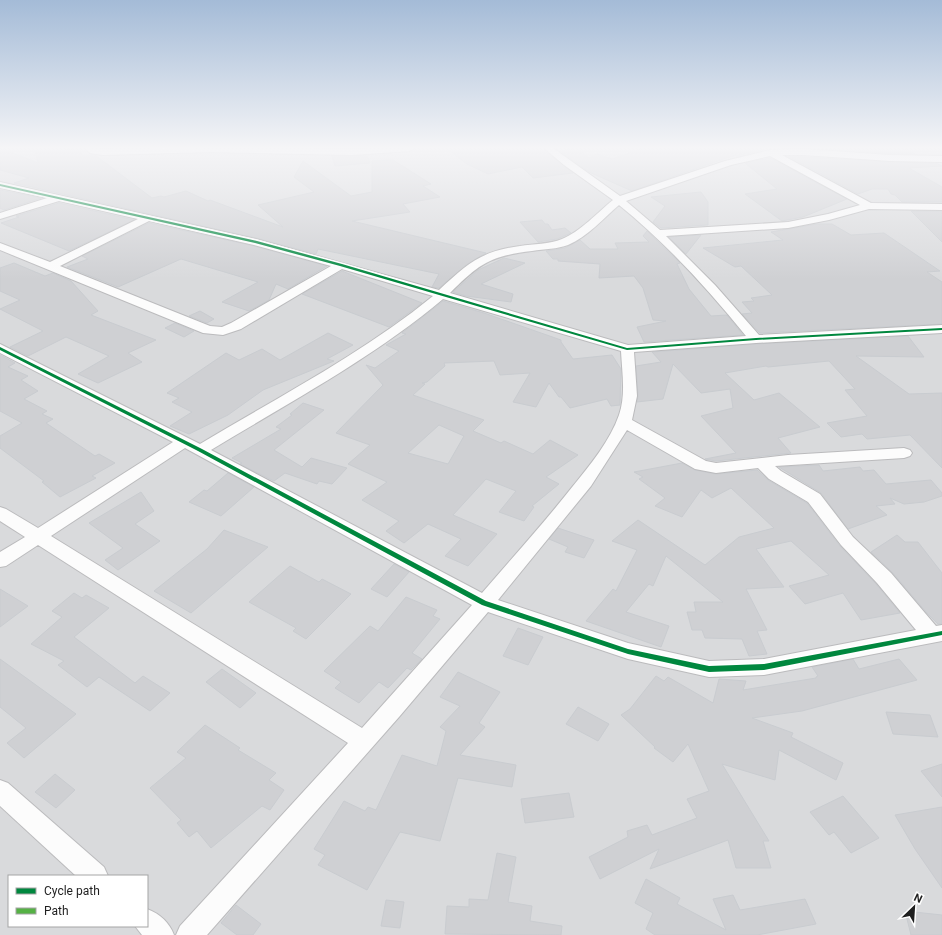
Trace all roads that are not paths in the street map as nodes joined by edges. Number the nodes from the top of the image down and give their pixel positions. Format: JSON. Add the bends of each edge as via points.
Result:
{"nodes":[{"id":1,"x":30,"y":192,"type":"edge"},
{"id":2,"x":608,"y":192,"type":"edge"},
{"id":3,"x":644,"y":192,"type":"edge"},
{"id":4,"x":842,"y":192,"type":"edge"},
{"id":5,"x":58,"y":198,"type":"junction"},
{"id":6,"x":619,"y":200,"type":"junction"},
{"id":7,"x":869,"y":206,"type":"junction"},
{"id":8,"x":942,"y":207,"type":"edge"},
{"id":9,"x":0,"y":216,"type":"edge"},
{"id":10,"x":147,"y":218,"type":"junction"},
{"id":11,"x":658,"y":233,"type":"junction"},
{"id":12,"x":0,"y":246,"type":"edge"},
{"id":13,"x":341,"y":265,"type":"junction"},
{"id":14,"x":51,"y":266,"type":"junction"},
{"id":15,"x":442,"y":294,"type":"junction"},
{"id":16,"x":942,"y":329,"type":"edge"},
{"id":17,"x":925,"y":331,"type":"junction"},
{"id":18,"x":942,"y":336,"type":"edge"},
{"id":19,"x":756,"y":339,"type":"junction"},
{"id":20,"x":0,"y":348,"type":"edge"},
{"id":21,"x":627,"y":350,"type":"junction"},
{"id":22,"x":624,"y":422,"type":"junction"},
{"id":23,"x":184,"y":442,"type":"junction"},
{"id":24,"x":200,"y":450,"type":"junction"},
{"id":25,"x":904,"y":453,"type":"dead end"},
{"id":26,"x":762,"y":463,"type":"junction"},
{"id":27,"x":0,"y":513,"type":"edge"},
{"id":28,"x":37,"y":537,"type":"junction"},
{"id":29,"x":0,"y":561,"type":"edge"},
{"id":30,"x":484,"y":603,"type":"junction"},
{"id":31,"x":937,"y":634,"type":"edge"},
{"id":32,"x":364,"y":741,"type":"junction"},
{"id":33,"x":0,"y":791,"type":"edge"},
{"id":34,"x":94,"y":875,"type":"edge"},
{"id":35,"x":148,"y":923,"type":"edge"},
{"id":36,"x":161,"y":935,"type":"edge"},
{"id":37,"x":189,"y":935,"type":"edge"}],
"edges":[{"from":1,"to":5,"type":"street"},
{"from":2,"to":6,"type":"street"},
{"from":3,"to":6,"type":"street"},
{"from":4,"to":7,"type":"street"},
{"from":5,"to":9,"type":"street"},
{"from":5,"to":10,"type":"street"},
{"from":6,"to":11,"type":"street"},
{"from":6,"to":15,"type":"street","via":[[574,238],[563,243],[512,250],[490,256],[470,268]]},
{"from":7,"to":8,"type":"street"},
{"from":7,"to":11,"type":"street","via":[[802,223]]},
{"from":10,"to":13,"type":"street","via":[[256,242]]},
{"from":10,"to":14,"type":"street"},
{"from":11,"to":19,"type":"street","via":[[718,294]]},
{"from":12,"to":14,"type":"street"},
{"from":13,"to":14,"type":"street","via":[[223,331],[208,330]]},
{"from":13,"to":15,"type":"street"},
{"from":15,"to":21,"type":"street"},
{"from":15,"to":24,"type":"street","via":[[377,343]]},
{"from":16,"to":17,"type":"street"},
{"from":17,"to":18,"type":"street"},
{"from":17,"to":19,"type":"street"},
{"from":19,"to":21,"type":"street"},
{"from":20,"to":23,"type":"street"},
{"from":21,"to":22,"type":"street","via":[[631,390]]},
{"from":22,"to":26,"type":"street","via":[[701,465],[716,468]]},
{"from":22,"to":30,"type":"street","via":[[600,464]]},
{"from":23,"to":24,"type":"street"},
{"from":23,"to":28,"type":"street"},
{"from":24,"to":30,"type":"street"},
{"from":25,"to":26,"type":"street"},
{"from":26,"to":31,"type":"street","via":[[775,475],[814,498],[847,541]]},
{"from":27,"to":28,"type":"street"},
{"from":28,"to":29,"type":"street"},
{"from":28,"to":32,"type":"street"},
{"from":30,"to":31,"type":"street","via":[[628,651],[709,668],[764,667]]},
{"from":30,"to":32,"type":"street"},
{"from":32,"to":37,"type":"street"},
{"from":33,"to":34,"type":"street"},
{"from":35,"to":36,"type":"street"}]}
